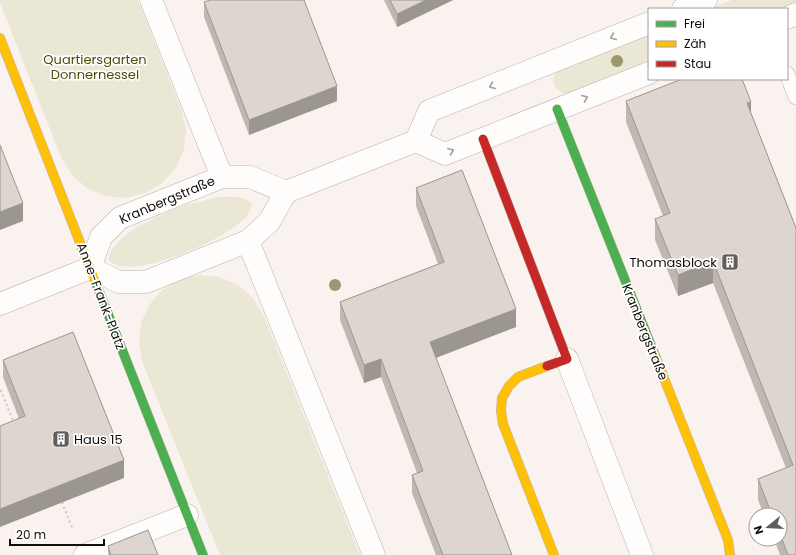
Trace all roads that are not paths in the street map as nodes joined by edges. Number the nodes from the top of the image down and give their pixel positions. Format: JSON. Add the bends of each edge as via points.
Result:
{"nodes":[{"id":1,"x":151,"y":0,"type":"edge"},
{"id":2,"x":706,"y":0,"type":"edge"},
{"id":3,"x":686,"y":8,"type":"edge"},
{"id":4,"x":648,"y":23,"type":"edge"},
{"id":5,"x":0,"y":38,"type":"edge"},
{"id":6,"x":648,"y":73,"type":"edge"},
{"id":7,"x":788,"y":77,"type":"edge"},
{"id":8,"x":796,"y":97,"type":"edge"},
{"id":9,"x":557,"y":109,"type":"junction"},
{"id":10,"x":483,"y":139,"type":"junction"},
{"id":11,"x":416,"y":141,"type":"junction"},
{"id":12,"x":222,"y":177,"type":"junction"},
{"id":13,"x":286,"y":192,"type":"junction"},
{"id":14,"x":248,"y":241,"type":"junction"},
{"id":15,"x":90,"y":268,"type":"junction"},
{"id":16,"x":0,"y":304,"type":"edge"},
{"id":17,"x":567,"y":359,"type":"junction"},
{"id":18,"x":187,"y":515,"type":"junction"},
{"id":19,"x":85,"y":555,"type":"edge"},
{"id":20,"x":203,"y":555,"type":"edge"},
{"id":21,"x":374,"y":555,"type":"edge"},
{"id":22,"x":554,"y":555,"type":"edge"},
{"id":23,"x":642,"y":555,"type":"edge"},
{"id":24,"x":730,"y":555,"type":"edge"}],
"edges":[{"from":1,"to":12,"type":"street"},
{"from":2,"to":3,"type":"street"},
{"from":4,"to":11,"type":"street","one_way":true,"via":[[429,111]]},
{"from":5,"to":15,"type":"street","name":"Anne-Frank-Platz"},
{"from":9,"to":6,"type":"street","one_way":true},
{"from":7,"to":8,"type":"lane"},
{"from":9,"to":10,"type":"street"},
{"from":9,"to":24,"type":"street","name":"Kranbergstraße","via":[[728,540]]},
{"from":11,"to":10,"type":"street","one_way":true,"via":[[445,154]]},
{"from":10,"to":17,"type":"street"},
{"from":11,"to":13,"type":"street"},
{"from":12,"to":13,"type":"street","name":"Kranbergstraße","via":[[250,177]]},
{"from":12,"to":15,"type":"street","name":"Kranbergstraße","via":[[120,218],[101,237]]},
{"from":13,"to":14,"type":"street","via":[[269,222]]},
{"from":14,"to":15,"type":"street","via":[[146,282],[119,282]]},
{"from":14,"to":21,"type":"street"},
{"from":15,"to":16,"type":"street"},
{"from":15,"to":18,"type":"street","name":"Anne-Frank-Platz"},
{"from":17,"to":22,"type":"street","via":[[518,378],[509,386],[502,398],[501,411],[503,424]]},
{"from":17,"to":23,"type":"street"},
{"from":18,"to":19,"type":"street"},
{"from":18,"to":20,"type":"street","name":"Anne-Frank-Platz"}]}
